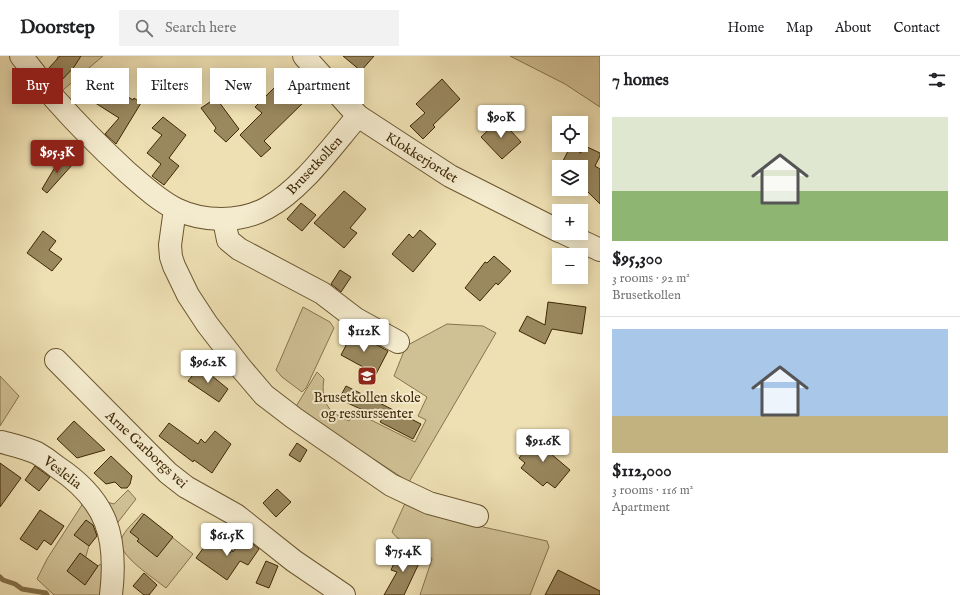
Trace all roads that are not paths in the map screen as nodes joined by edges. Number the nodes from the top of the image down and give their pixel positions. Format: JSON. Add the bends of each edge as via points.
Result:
{"nodes":[{"id":1,"x":21,"y":56,"type":"edge"},
{"id":2,"x":304,"y":56,"type":"edge"},
{"id":3,"x":358,"y":116,"type":"junction"},
{"id":4,"x":175,"y":209,"type":"junction"},
{"id":5,"x":224,"y":220,"type":"junction"},
{"id":6,"x":552,"y":227,"type":"edge"},
{"id":7,"x":579,"y":240,"type":"edge"},
{"id":8,"x":600,"y":250,"type":"edge"},
{"id":9,"x":398,"y":342,"type":"dead end"},
{"id":10,"x":56,"y":360,"type":"dead end"},
{"id":11,"x":2,"y":442,"type":"dead end"},
{"id":12,"x":477,"y":516,"type":"dead end"},
{"id":13,"x":111,"y":595,"type":"edge"},
{"id":14,"x":344,"y":595,"type":"edge"}],
"edges":[{"from":1,"to":4,"type":"street","name":"Brusetkollen","via":[[54,98],[107,154],[145,188]]},
{"from":2,"to":3,"type":"street","name":"Klokkerjordet"},
{"from":3,"to":5,"type":"street","name":"Brusetkollen","via":[[301,182],[284,197],[266,209],[248,216]]},
{"from":3,"to":6,"type":"street","name":"Klokkerjordet","via":[[450,176]]},
{"from":4,"to":5,"type":"street","name":"Brusetkollen"},
{"from":4,"to":12,"type":"street","via":[[170,245],[170,257],[174,266],[188,295],[207,324],[264,395],[391,485],[429,503]]},
{"from":5,"to":9,"type":"street","via":[[228,240],[239,249],[322,293],[356,319]]},
{"from":7,"to":8,"type":"street"},
{"from":10,"to":14,"type":"street","name":"Arne Garborgs vei","via":[[168,473],[186,487],[236,515],[294,561]]},
{"from":11,"to":13,"type":"street","name":"Veslelia","via":[[37,453],[76,480],[95,501],[111,538],[114,573]]}]}
